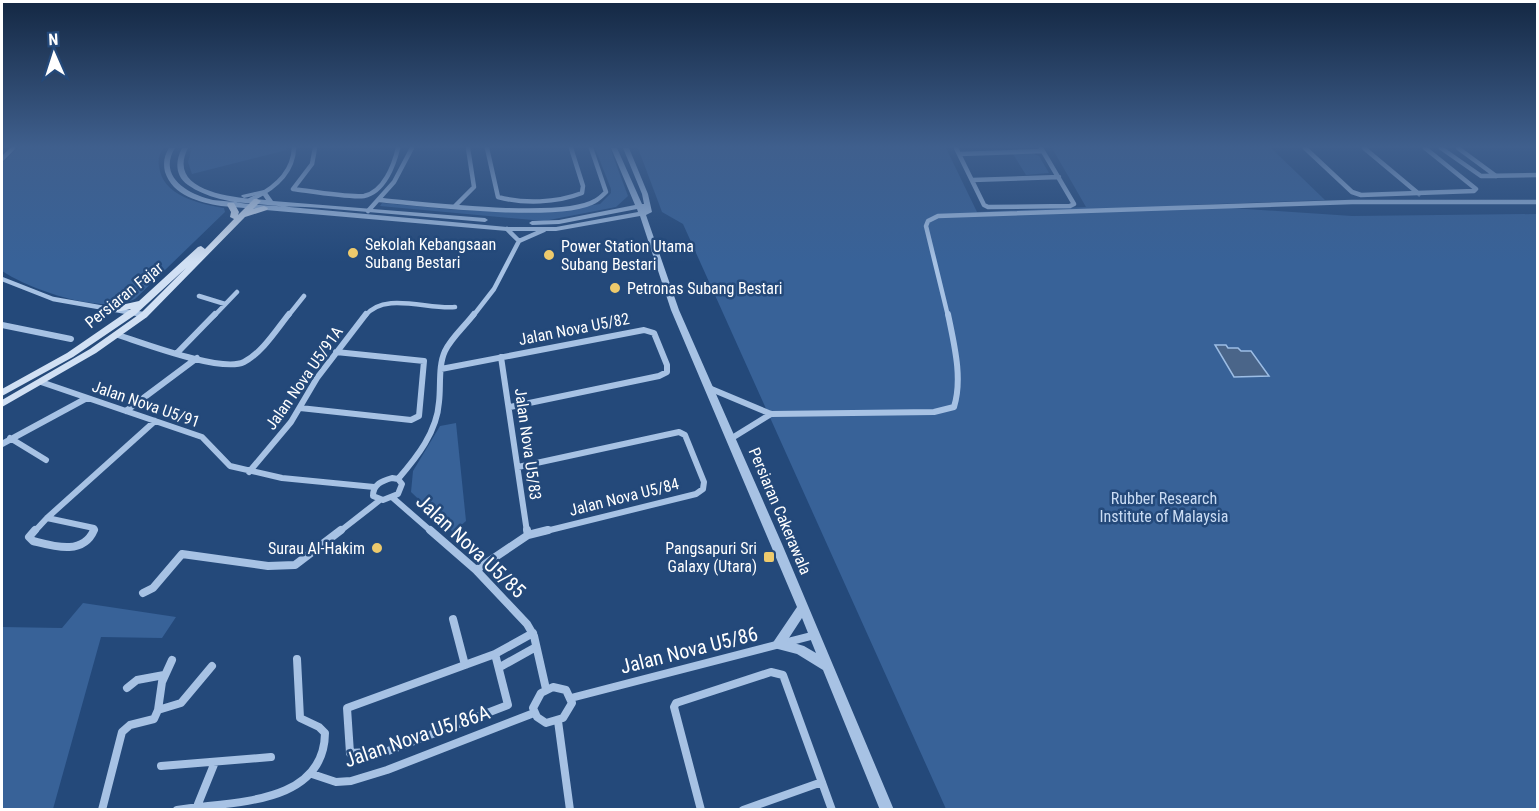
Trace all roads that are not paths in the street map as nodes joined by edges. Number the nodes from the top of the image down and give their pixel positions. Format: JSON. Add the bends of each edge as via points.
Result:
{"nodes":[{"id":1,"x":177,"y":186,"type":"edge"},
{"id":2,"x":195,"y":186,"type":"edge"},
{"id":3,"x":271,"y":186,"type":"edge"},
{"id":4,"x":295,"y":186,"type":"edge"},
{"id":5,"x":379,"y":186,"type":"edge"},
{"id":6,"x":390,"y":186,"type":"edge"},
{"id":7,"x":474,"y":186,"type":"edge"},
{"id":8,"x":495,"y":186,"type":"edge"},
{"id":9,"x":583,"y":186,"type":"edge"},
{"id":10,"x":604,"y":186,"type":"edge"},
{"id":11,"x":630,"y":186,"type":"edge"},
{"id":12,"x":642,"y":186,"type":"edge"},
{"id":13,"x":975,"y":186,"type":"edge"},
{"id":14,"x":1065,"y":186,"type":"edge"},
{"id":15,"x":1345,"y":186,"type":"edge"},
{"id":16,"x":1409,"y":186,"type":"edge"},
{"id":17,"x":1472,"y":186,"type":"edge"},
{"id":18,"x":1419,"y":194,"type":"junction"},
{"id":19,"x":634,"y":195,"type":"junction"},
{"id":20,"x":254,"y":200,"type":"junction"},
{"id":21,"x":380,"y":200,"type":"junction"},
{"id":22,"x":232,"y":201,"type":"junction"},
{"id":23,"x":1538,"y":202,"type":"edge"},
{"id":24,"x":267,"y":205,"type":"junction"},
{"id":25,"x":456,"y":206,"type":"junction"},
{"id":26,"x":644,"y":209,"type":"junction"},
{"id":27,"x":620,"y":210,"type":"junction"},
{"id":28,"x":368,"y":211,"type":"junction"},
{"id":29,"x":238,"y":217,"type":"junction"},
{"id":30,"x":615,"y":218,"type":"junction"},
{"id":31,"x":647,"y":226,"type":"junction"},
{"id":32,"x":507,"y":228,"type":"junction"},
{"id":33,"x":544,"y":230,"type":"junction"},
{"id":34,"x":519,"y":241,"type":"junction"},
{"id":35,"x":2,"y":279,"type":"edge"},
{"id":36,"x":237,"y":292,"type":"dead end"},
{"id":37,"x":200,"y":296,"type":"dead end"},
{"id":38,"x":304,"y":296,"type":"dead end"},
{"id":39,"x":148,"y":300,"type":"junction"},
{"id":40,"x":225,"y":304,"type":"junction"},
{"id":41,"x":455,"y":307,"type":"dead end"},
{"id":42,"x":111,"y":310,"type":"junction"},
{"id":43,"x":132,"y":313,"type":"junction"},
{"id":44,"x":144,"y":315,"type":"junction"},
{"id":45,"x":2,"y":325,"type":"edge"},
{"id":46,"x":108,"y":330,"type":"junction"},
{"id":47,"x":118,"y":334,"type":"junction"},
{"id":48,"x":71,"y":339,"type":"dead end"},
{"id":49,"x":177,"y":352,"type":"junction"},
{"id":50,"x":336,"y":352,"type":"junction"},
{"id":51,"x":501,"y":357,"type":"junction"},
{"id":52,"x":197,"y":358,"type":"junction"},
{"id":53,"x":441,"y":369,"type":"junction"},
{"id":54,"x":41,"y":382,"type":"junction"},
{"id":55,"x":709,"y":388,"type":"junction"},
{"id":56,"x":2,"y":393,"type":"edge"},
{"id":57,"x":87,"y":398,"type":"junction"},
{"id":58,"x":2,"y":404,"type":"edge"},
{"id":59,"x":510,"y":407,"type":"junction"},
{"id":60,"x":300,"y":408,"type":"junction"},
{"id":61,"x":126,"y":411,"type":"junction"},
{"id":62,"x":771,"y":414,"type":"junction"},
{"id":63,"x":155,"y":421,"type":"junction"},
{"id":64,"x":10,"y":438,"type":"junction"},
{"id":65,"x":732,"y":438,"type":"junction"},
{"id":66,"x":2,"y":444,"type":"edge"},
{"id":67,"x":46,"y":460,"type":"dead end"},
{"id":68,"x":518,"y":467,"type":"junction"},
{"id":69,"x":249,"y":472,"type":"junction"},
{"id":70,"x":398,"y":479,"type":"junction"},
{"id":71,"x":374,"y":487,"type":"junction"},
{"id":72,"x":393,"y":498,"type":"junction"},
{"id":73,"x":380,"y":500,"type":"junction"},
{"id":74,"x":47,"y":518,"type":"junction"},
{"id":75,"x":528,"y":535,"type":"junction"},
{"id":76,"x":476,"y":570,"type":"junction"},
{"id":77,"x":143,"y":593,"type":"dead end"},
{"id":78,"x":803,"y":608,"type":"junction"},
{"id":79,"x":453,"y":619,"type":"dead end"},
{"id":80,"x":533,"y":633,"type":"junction"},
{"id":81,"x":815,"y":635,"type":"junction"},
{"id":82,"x":778,"y":644,"type":"junction"},
{"id":83,"x":536,"y":647,"type":"junction"},
{"id":84,"x":495,"y":654,"type":"junction"},
{"id":85,"x":297,"y":659,"type":"dead end"},
{"id":86,"x":172,"y":660,"type":"dead end"},
{"id":87,"x":465,"y":665,"type":"junction"},
{"id":88,"x":212,"y":666,"type":"dead end"},
{"id":89,"x":827,"y":666,"type":"junction"},
{"id":90,"x":500,"y":667,"type":"junction"},
{"id":91,"x":164,"y":675,"type":"junction"},
{"id":92,"x":128,"y":688,"type":"dead end"},
{"id":93,"x":546,"y":689,"type":"junction"},
{"id":94,"x":571,"y":698,"type":"junction"},
{"id":95,"x":158,"y":710,"type":"junction"},
{"id":96,"x":534,"y":713,"type":"junction"},
{"id":97,"x":558,"y":721,"type":"junction"},
{"id":98,"x":271,"y":757,"type":"dead end"},
{"id":99,"x":215,"y":762,"type":"junction"},
{"id":100,"x":161,"y":766,"type":"dead end"},
{"id":101,"x":312,"y":774,"type":"junction"},
{"id":102,"x":822,"y":782,"type":"junction"},
{"id":103,"x":198,"y":804,"type":"junction"},
{"id":104,"x":102,"y":810,"type":"edge"},
{"id":105,"x":177,"y":810,"type":"edge"},
{"id":106,"x":570,"y":810,"type":"edge"},
{"id":107,"x":701,"y":810,"type":"edge"},
{"id":108,"x":743,"y":810,"type":"edge"},
{"id":109,"x":832,"y":810,"type":"edge"},
{"id":110,"x":887,"y":810,"type":"edge"}],
"edges":[{"from":1,"to":22,"type":"street","via":[[196,198]]},
{"from":2,"to":22,"type":"street"},
{"from":3,"to":20,"type":"street"},
{"from":4,"to":5,"type":"street","via":[[293,189],[363,196]]},
{"from":6,"to":21,"type":"street"},
{"from":7,"to":25,"type":"street"},
{"from":8,"to":9,"type":"street","via":[[500,198],[545,199],[568,198],[582,193]]},
{"from":10,"to":25,"type":"street","via":[[605,197],[585,206],[507,210]]},
{"from":11,"to":19,"type":"street","name":"Persiaran Cakerawala"},
{"from":12,"to":26,"type":"street","name":"Persiaran Cakerawala"},
{"from":13,"to":14,"type":"street","via":[[988,207],[1070,206],[1074,201]]},
{"from":15,"to":18,"type":"street","via":[[1352,192],[1371,196]]},
{"from":16,"to":18,"type":"street"},
{"from":17,"to":18,"type":"street","via":[[1474,191]]},
{"from":19,"to":26,"type":"street","name":"Persiaran Cakerawala"},
{"from":19,"to":27,"type":"street"},
{"from":20,"to":22,"type":"street"},
{"from":20,"to":22,"type":"street"},
{"from":20,"to":24,"type":"street"},
{"from":20,"to":24,"type":"street"},
{"from":20,"to":29,"type":"main road"},
{"from":21,"to":25,"type":"street"},
{"from":21,"to":28,"type":"street"},
{"from":22,"to":29,"type":"main road"},
{"from":23,"to":62,"type":"street","via":[[1352,202],[938,216],[928,221],[927,226],[957,361],[960,396],[954,407],[934,412]]},
{"from":24,"to":28,"type":"street"},
{"from":24,"to":29,"type":"main road"},
{"from":24,"to":32,"type":"street"},
{"from":26,"to":27,"type":"street"},
{"from":26,"to":30,"type":"street"},
{"from":26,"to":31,"type":"street","name":"Persiaran Cakerawala"},
{"from":27,"to":28,"type":"street","via":[[538,224]]},
{"from":29,"to":39,"type":"main road","name":"Persiaran Fajar"},
{"from":29,"to":44,"type":"main road"},
{"from":30,"to":31,"type":"street"},
{"from":30,"to":33,"type":"street"},
{"from":31,"to":55,"type":"street","name":"Persiaran Cakerawala","via":[[675,310]]},
{"from":32,"to":33,"type":"street"},
{"from":32,"to":34,"type":"street"},
{"from":33,"to":34,"type":"street"},
{"from":34,"to":53,"type":"street","via":[[494,289],[446,349]]},
{"from":35,"to":42,"type":"street","via":[[60,301]]},
{"from":36,"to":40,"type":"street"},
{"from":37,"to":40,"type":"street"},
{"from":38,"to":52,"type":"street","via":[[246,362],[224,365]]},
{"from":39,"to":42,"type":"main road"},
{"from":39,"to":43,"type":"main road","name":"Persiaran Fajar"},
{"from":40,"to":49,"type":"street"},
{"from":41,"to":50,"type":"street","name":"Jalan Nova U5/91A","via":[[377,305]]},
{"from":42,"to":43,"type":"street"},
{"from":42,"to":46,"type":"main road","via":[[116,318]]},
{"from":43,"to":44,"type":"street"},
{"from":43,"to":46,"type":"main road","name":"Persiaran Fajar"},
{"from":44,"to":47,"type":"main road"},
{"from":45,"to":48,"type":"street"},
{"from":46,"to":56,"type":"main road","name":"Persiaran Fajar"},
{"from":47,"to":49,"type":"street"},
{"from":47,"to":54,"type":"main road"},
{"from":49,"to":52,"type":"street"},
{"from":50,"to":60,"type":"street","name":"Jalan Nova U5/91A"},
{"from":50,"to":60,"type":"street","via":[[424,361],[417,418]]},
{"from":51,"to":53,"type":"street","name":"Jalan Nova U5/82"},
{"from":51,"to":59,"type":"street","name":"Jalan Nova U5/83"},
{"from":51,"to":59,"type":"street","name":"Jalan Nova U5/82","via":[[644,330],[654,333],[667,365],[667,372],[659,376]]},
{"from":52,"to":61,"type":"street"},
{"from":53,"to":70,"type":"street","via":[[435,424]]},
{"from":54,"to":57,"type":"street","name":"Jalan Nova U5/91"},
{"from":54,"to":58,"type":"main road"},
{"from":55,"to":62,"type":"street"},
{"from":55,"to":65,"type":"street","name":"Persiaran Cakerawala"},
{"from":57,"to":61,"type":"street","name":"Jalan Nova U5/91"},
{"from":57,"to":64,"type":"street"},
{"from":59,"to":68,"type":"street","name":"Jalan Nova U5/83"},
{"from":60,"to":69,"type":"street","name":"Jalan Nova U5/91A"},
{"from":61,"to":63,"type":"street","name":"Jalan Nova U5/91"},
{"from":62,"to":65,"type":"street"},
{"from":63,"to":69,"type":"street","name":"Jalan Nova U5/91","via":[[202,438],[230,466]]},
{"from":63,"to":74,"type":"street"},
{"from":64,"to":66,"type":"street"},
{"from":64,"to":67,"type":"street"},
{"from":65,"to":78,"type":"street","name":"Persiaran Cakerawala"},
{"from":68,"to":75,"type":"street","name":"Jalan Nova U5/83"},
{"from":68,"to":75,"type":"street","name":"Jalan Nova U5/84","via":[[679,432],[685,435],[704,482],[703,489],[696,494]]},
{"from":69,"to":71,"type":"street","name":"Jalan Nova U5/91"},
{"from":70,"to":71,"type":"street","via":[[385,479]]},
{"from":70,"to":72,"type":"street","via":[[402,489]]},
{"from":71,"to":73,"type":"street","via":[[373,496]]},
{"from":72,"to":73,"type":"street"},
{"from":72,"to":76,"type":"street","name":"Jalan Nova U5/85"},
{"from":73,"to":77,"type":"street","via":[[295,565],[268,566],[182,554],[153,588]]},
{"from":74,"to":74,"type":"street","via":[[30,534],[30,540],[73,549],[95,530]]},
{"from":75,"to":76,"type":"street","name":"Jalan Nova U5/84"},
{"from":76,"to":80,"type":"street","name":"Jalan Nova U5/85"},
{"from":78,"to":81,"type":"street","name":"Persiaran Cakerawala"},
{"from":78,"to":82,"type":"street"},
{"from":79,"to":87,"type":"street"},
{"from":80,"to":83,"type":"street","name":"Jalan Nova U5/85"},
{"from":80,"to":84,"type":"street"},
{"from":81,"to":82,"type":"street","name":"Jalan Nova U5/86"},
{"from":81,"to":89,"type":"street","name":"Persiaran Cakerawala"},
{"from":82,"to":89,"type":"street","via":[[800,650]]},
{"from":82,"to":94,"type":"street","name":"Jalan Nova U5/86"},
{"from":83,"to":90,"type":"street"},
{"from":83,"to":93,"type":"street","name":"Jalan Nova U5/85"},
{"from":84,"to":87,"type":"street"},
{"from":84,"to":90,"type":"street"},
{"from":85,"to":101,"type":"street","via":[[300,718],[325,733],[321,757]]},
{"from":86,"to":91,"type":"street"},
{"from":87,"to":90,"type":"street","via":[[347,708],[350,753],[388,752],[508,705]]},
{"from":88,"to":95,"type":"street","via":[[181,703]]},
{"from":89,"to":110,"type":"street","name":"Persiaran Cakerawala"},
{"from":91,"to":92,"type":"street","via":[[137,680]]},
{"from":91,"to":95,"type":"street"},
{"from":93,"to":94,"type":"street","via":[[565,689]]},
{"from":93,"to":96,"type":"street","via":[[534,702]]},
{"from":94,"to":97,"type":"street","via":[[568,714]]},
{"from":95,"to":104,"type":"street","via":[[154,718],[122,732]]},
{"from":96,"to":97,"type":"street","via":[[546,723]]},
{"from":96,"to":101,"type":"street","name":"Jalan Nova U5/86A","via":[[351,781],[336,782]]},
{"from":97,"to":106,"type":"street"},
{"from":98,"to":99,"type":"street"},
{"from":99,"to":100,"type":"street"},
{"from":99,"to":103,"type":"street"},
{"from":101,"to":103,"type":"street","via":[[274,796]]},
{"from":102,"to":107,"type":"street","via":[[783,675],[771,672],[675,703]]},
{"from":102,"to":108,"type":"street"},
{"from":102,"to":109,"type":"street"},
{"from":103,"to":105,"type":"street"}]}
